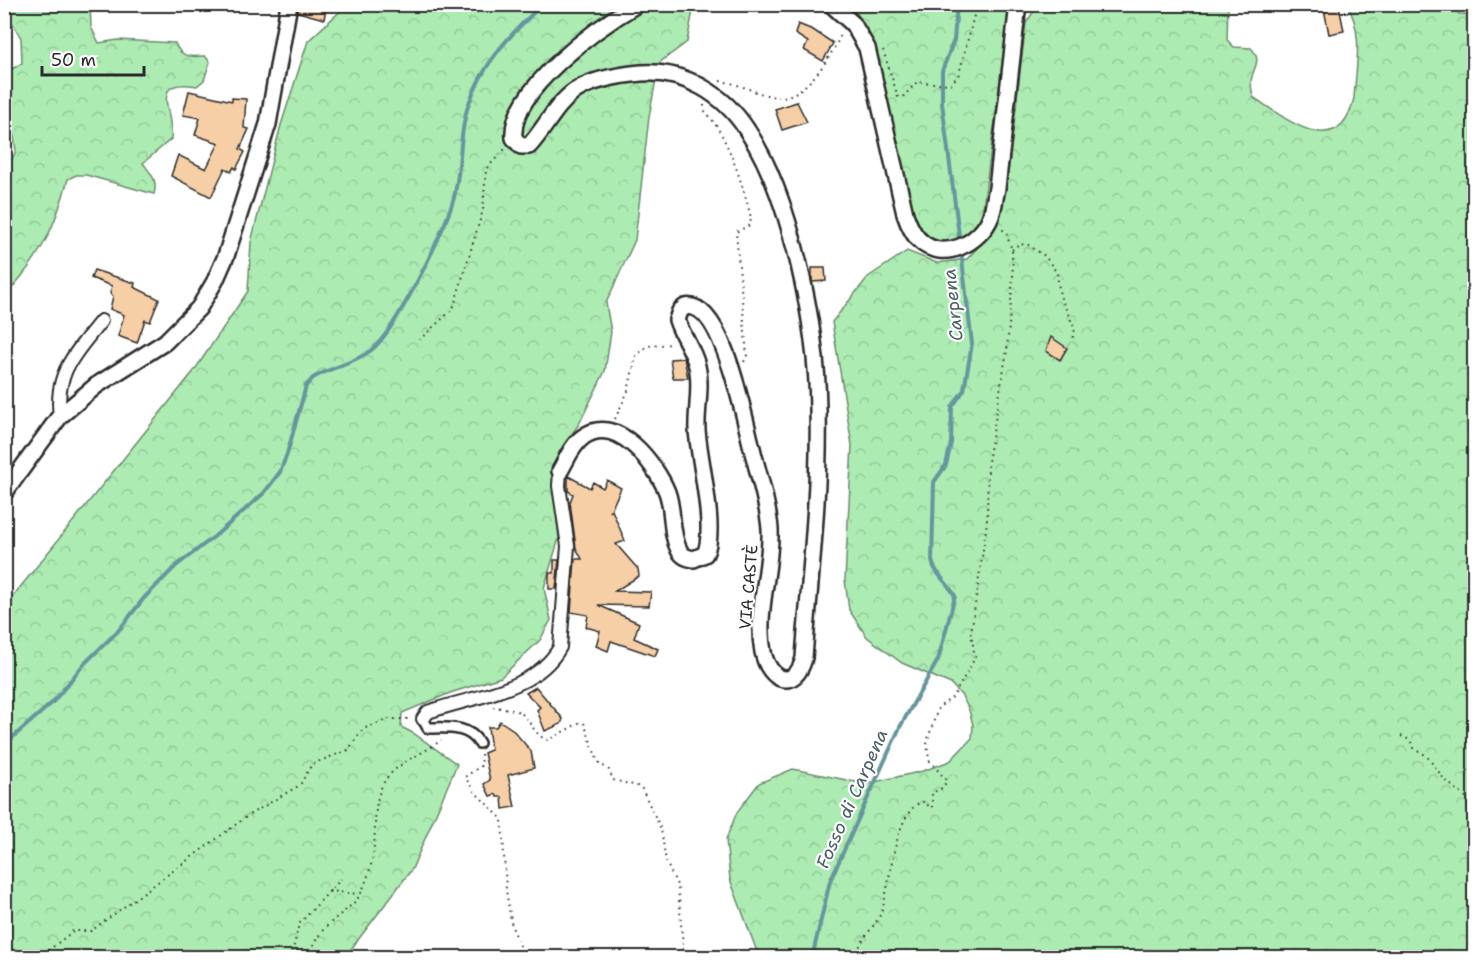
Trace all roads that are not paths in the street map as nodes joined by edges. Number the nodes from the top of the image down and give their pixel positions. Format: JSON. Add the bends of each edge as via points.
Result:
{"nodes":[{"id":1,"x":289,"y":4,"type":"edge"},
{"id":2,"x":636,"y":4,"type":"edge"},
{"id":3,"x":1018,"y":4,"type":"edge"},
{"id":4,"x":828,"y":10,"type":"edge"},
{"id":5,"x":100,"y":321,"type":"dead end"},
{"id":6,"x":60,"y":416,"type":"junction"},
{"id":7,"x":560,"y":471,"type":"joint"},
{"id":8,"x":4,"y":494,"type":"edge"},
{"id":9,"x":423,"y":719,"type":"joint"},
{"id":10,"x":479,"y":743,"type":"road end"}],
"edges":[{"from":1,"to":6,"type":"street","via":[[268,124],[215,281],[199,308],[165,342],[97,385]]},
{"from":2,"to":7,"type":"street","name":"VIA CASTÈ","via":[[558,62],[522,108],[514,128],[517,144],[529,146],[576,90],[592,83],[652,72],[699,85],[721,101],[747,130],[772,182],[799,267],[813,341],[818,409],[805,647],[796,674],[786,679],[773,674],[763,650],[769,515],[735,377],[712,326],[698,311],[688,306],[680,311],[677,320],[699,375],[697,432],[709,526],[709,544],[702,557],[694,560],[680,551],[672,508],[652,464],[609,430],[585,435]]},
{"from":3,"to":4,"type":"street","via":[[991,217],[965,246],[950,250],[927,245],[912,230],[867,48],[853,24]]},
{"from":5,"to":6,"type":"street","via":[[70,358],[59,388]]},
{"from":6,"to":8,"type":"street"},
{"from":7,"to":9,"type":"street","via":[[568,546],[563,628],[556,653],[531,677],[428,712]]},
{"from":9,"to":10,"type":"street","via":[[428,728],[474,734]]}]}
